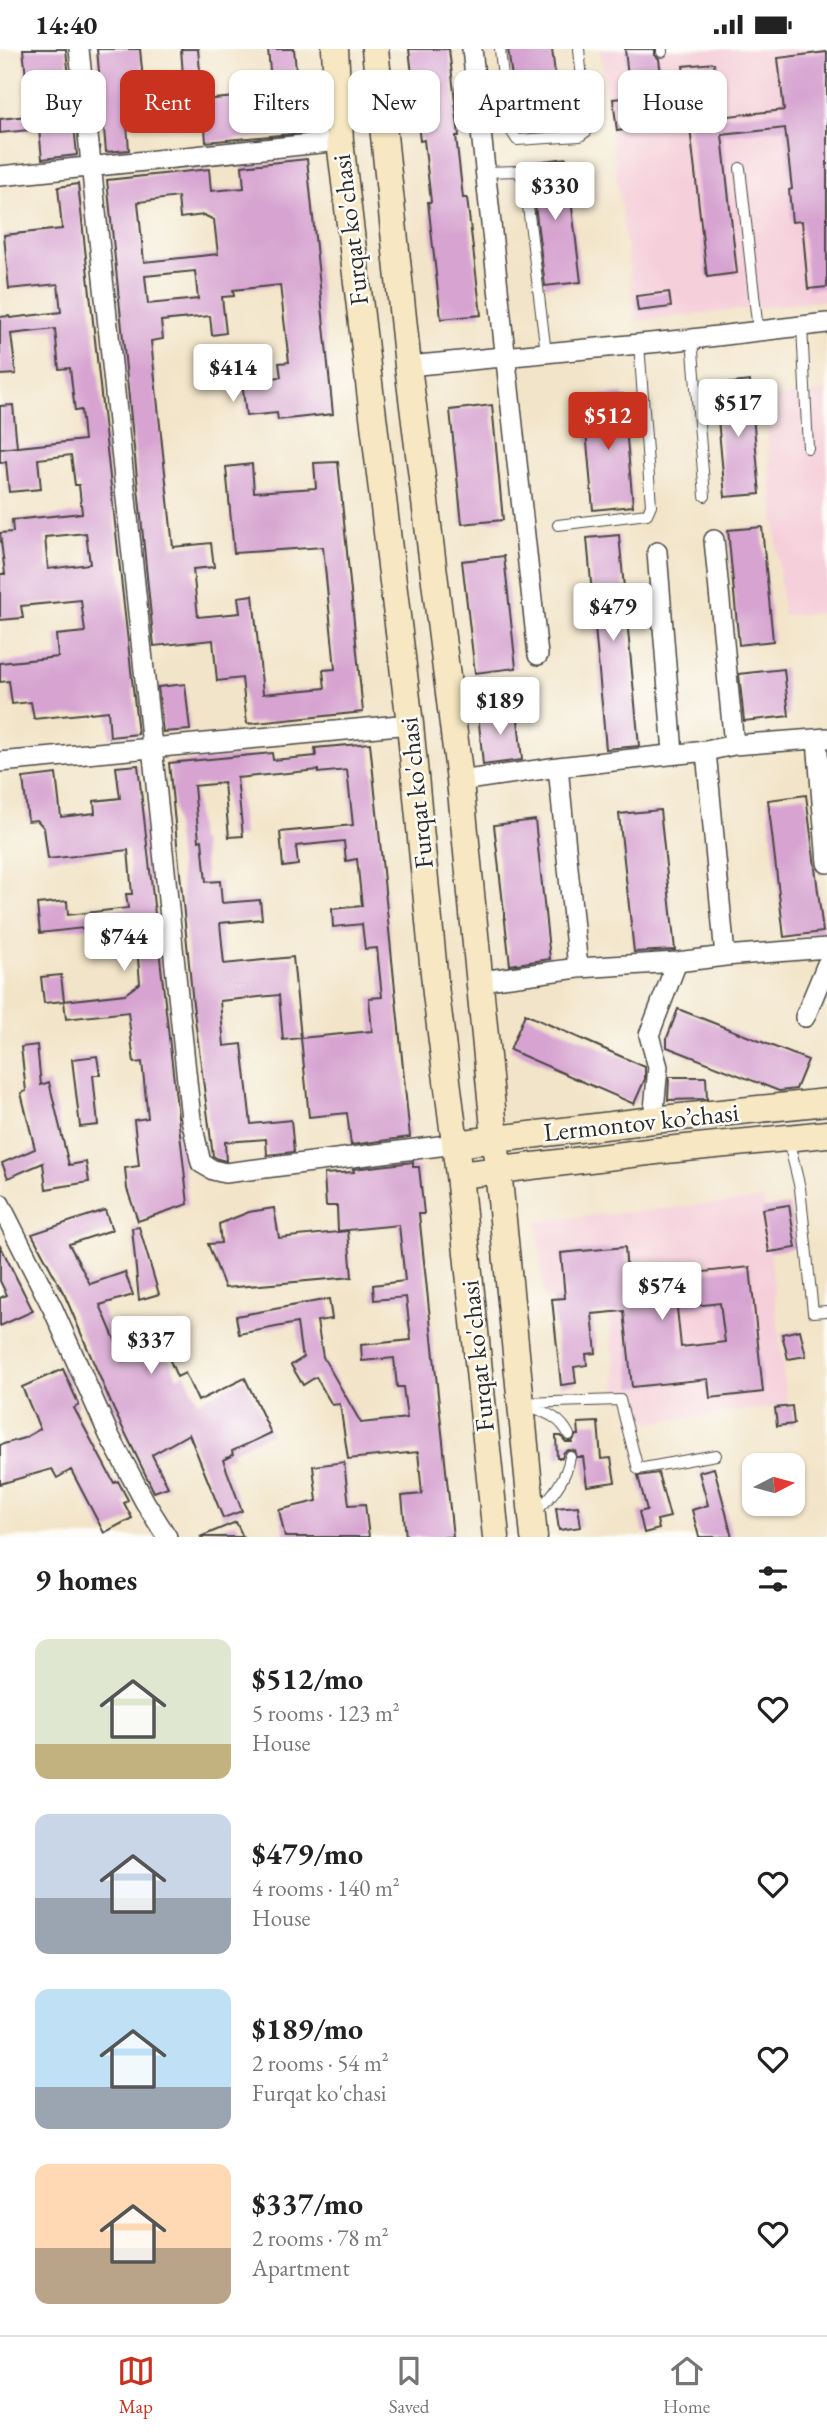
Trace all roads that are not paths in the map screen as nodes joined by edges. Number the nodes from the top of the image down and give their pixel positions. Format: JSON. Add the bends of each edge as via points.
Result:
{"nodes":[{"id":1,"x":79,"y":49,"type":"edge"},
{"id":2,"x":335,"y":49,"type":"edge"},
{"id":3,"x":375,"y":49,"type":"edge"},
{"id":4,"x":472,"y":49,"type":"edge"},
{"id":5,"x":500,"y":49,"type":"edge"},
{"id":6,"x":579,"y":49,"type":"edge"},
{"id":7,"x":340,"y":141,"type":"junction"},
{"id":8,"x":92,"y":168,"type":"junction"},
{"id":9,"x":740,"y":168,"type":"dead end"},
{"id":10,"x":485,"y":172,"type":"junction"},
{"id":11,"x":0,"y":176,"type":"edge"},
{"id":12,"x":827,"y":323,"type":"edge"},
{"id":13,"x":802,"y":326,"type":"junction"},
{"id":14,"x":758,"y":331,"type":"junction"},
{"id":15,"x":692,"y":339,"type":"junction"},
{"id":16,"x":639,"y":344,"type":"junction"},
{"id":17,"x":546,"y":353,"type":"junction"},
{"id":18,"x":505,"y":357,"type":"junction"},
{"id":19,"x":408,"y":366,"type":"junction"},
{"id":20,"x":808,"y":448,"type":"dead end"},
{"id":21,"x":705,"y":495,"type":"dead end"},
{"id":22,"x":558,"y":525,"type":"dead end"},
{"id":23,"x":715,"y":540,"type":"dead end"},
{"id":24,"x":657,"y":552,"type":"dead end"},
{"id":25,"x":538,"y":655,"type":"dead end"},
{"id":26,"x":410,"y":723,"type":"junction"},
{"id":27,"x":822,"y":739,"type":"edge"},
{"id":28,"x":734,"y":745,"type":"junction"},
{"id":29,"x":151,"y":749,"type":"junction"},
{"id":30,"x":706,"y":751,"type":"junction"},
{"id":31,"x":673,"y":753,"type":"junction"},
{"id":32,"x":0,"y":762,"type":"edge"},
{"id":33,"x":558,"y":767,"type":"junction"},
{"id":34,"x":460,"y":781,"type":"junction"},
{"id":35,"x":827,"y":863,"type":"edge"},
{"id":36,"x":827,"y":948,"type":"edge"},
{"id":37,"x":725,"y":956,"type":"junction"},
{"id":38,"x":677,"y":962,"type":"junction"},
{"id":39,"x":827,"y":964,"type":"edge"},
{"id":40,"x":578,"y":968,"type":"junction"},
{"id":41,"x":480,"y":981,"type":"junction"},
{"id":42,"x":805,"y":1017,"type":"dead end"},
{"id":43,"x":827,"y":1102,"type":"edge"},
{"id":44,"x":653,"y":1120,"type":"junction"},
{"id":45,"x":827,"y":1134,"type":"edge"},
{"id":46,"x":788,"y":1137,"type":"junction"},
{"id":47,"x":496,"y":1139,"type":"junction"},
{"id":48,"x":454,"y":1144,"type":"junction"},
{"id":49,"x":499,"y":1170,"type":"junction"},
{"id":50,"x":459,"y":1175,"type":"junction"},
{"id":51,"x":0,"y":1204,"type":"edge"},
{"id":52,"x":827,"y":1311,"type":"edge"},
{"id":53,"x":522,"y":1403,"type":"junction"},
{"id":54,"x":569,"y":1435,"type":"dead end"},
{"id":55,"x":716,"y":1455,"type":"dead end"},
{"id":56,"x":570,"y":1457,"type":"dead end"},
{"id":57,"x":533,"y":1526,"type":"edge"},
{"id":58,"x":167,"y":1537,"type":"edge"},
{"id":59,"x":496,"y":1537,"type":"edge"}],
"edges":[{"from":1,"to":8,"type":"street"},
{"from":2,"to":7,"type":"main road","name":"Furqat ko'chasi"},
{"from":3,"to":19,"type":"main road","name":"Furqat ko'chasi"},
{"from":4,"to":10,"type":"street"},
{"from":5,"to":6,"type":"lane","via":[[508,126],[517,140],[580,136],[587,131]]},
{"from":7,"to":8,"type":"street"},
{"from":7,"to":26,"type":"main road","name":"Furqat ko'chasi"},
{"from":8,"to":11,"type":"street"},
{"from":8,"to":29,"type":"street"},
{"from":9,"to":14,"type":"lane"},
{"from":10,"to":17,"type":"lane","via":[[518,171],[525,182]]},
{"from":10,"to":18,"type":"street"},
{"from":12,"to":13,"type":"street"},
{"from":13,"to":14,"type":"street"},
{"from":13,"to":20,"type":"lane"},
{"from":14,"to":15,"type":"street"},
{"from":15,"to":16,"type":"street"},
{"from":15,"to":21,"type":"lane"},
{"from":16,"to":17,"type":"street"},
{"from":16,"to":22,"type":"lane","via":[[651,505],[647,515]]},
{"from":17,"to":18,"type":"street"},
{"from":18,"to":19,"type":"street"},
{"from":18,"to":25,"type":"street"},
{"from":19,"to":34,"type":"main road","name":"Furqat ko'chasi"},
{"from":23,"to":28,"type":"street"},
{"from":24,"to":31,"type":"street"},
{"from":26,"to":29,"type":"street"},
{"from":26,"to":48,"type":"main road","name":"Furqat ko'chasi"},
{"from":27,"to":28,"type":"street"},
{"from":27,"to":35,"type":"street"},
{"from":28,"to":30,"type":"street"},
{"from":29,"to":32,"type":"street"},
{"from":29,"to":48,"type":"street","via":[[191,1119],[201,1163],[225,1173]]},
{"from":30,"to":31,"type":"street"},
{"from":30,"to":37,"type":"street"},
{"from":31,"to":33,"type":"street"},
{"from":33,"to":34,"type":"street"},
{"from":33,"to":40,"type":"street"},
{"from":34,"to":41,"type":"main road","name":"Furqat ko'chasi"},
{"from":36,"to":37,"type":"street"},
{"from":37,"to":38,"type":"street"},
{"from":38,"to":40,"type":"street"},
{"from":38,"to":44,"type":"street","via":[[649,1035],[658,1067]]},
{"from":39,"to":42,"type":"street"},
{"from":40,"to":41,"type":"street"},
{"from":41,"to":47,"type":"main road","name":"Furqat ko'chasi"},
{"from":43,"to":44,"type":"main road","name":"Lermontov ko’chasi"},
{"from":44,"to":47,"type":"main road","name":"Lermontov ko’chasi"},
{"from":45,"to":46,"type":"main road","name":"Lermontov ko’chasi"},
{"from":46,"to":49,"type":"main road","name":"Lermontov ko’chasi"},
{"from":46,"to":52,"type":"lane","via":[[800,1188],[813,1312]]},
{"from":47,"to":48,"type":"main road","name":"Lermontov ko’chasi"},
{"from":47,"to":49,"type":"main road","name":"Furqat ko'chasi"},
{"from":48,"to":50,"type":"main road","name":"Furqat ko'chasi"},
{"from":49,"to":50,"type":"main road","name":"Lermontov ko’chasi"},
{"from":49,"to":53,"type":"main road","name":"Furqat ko'chasi"},
{"from":50,"to":59,"type":"main road","name":"Furqat ko'chasi"},
{"from":51,"to":58,"type":"street","via":[[53,1309],[108,1435]]},
{"from":53,"to":54,"type":"lane","via":[[553,1415]]},
{"from":53,"to":55,"type":"lane","via":[[620,1400],[638,1469]]},
{"from":53,"to":57,"type":"main road","name":"Furqat ko'chasi"},
{"from":56,"to":57,"type":"lane"}]}
